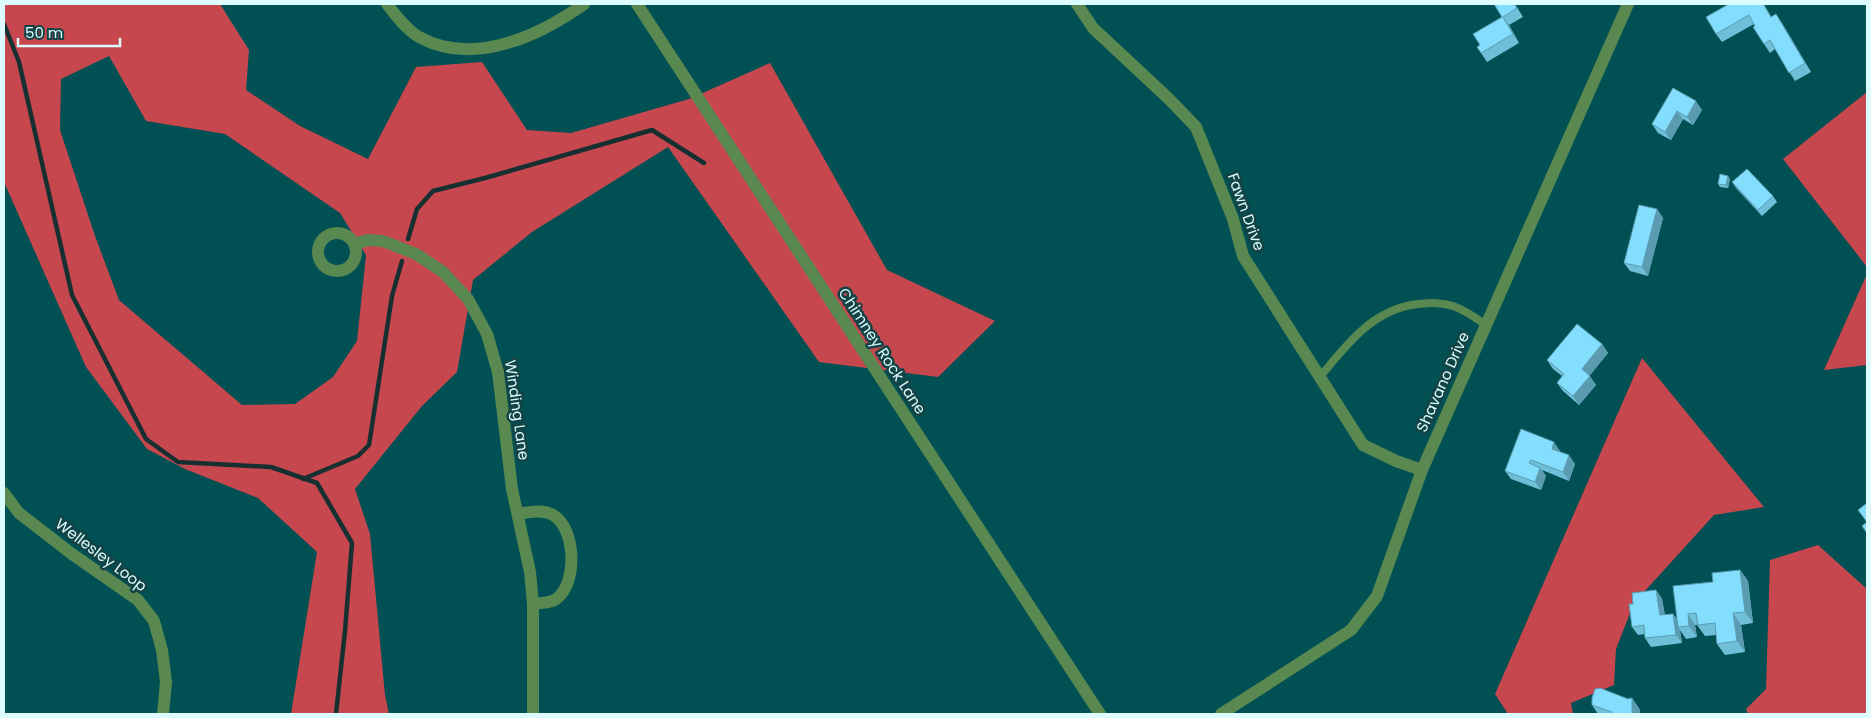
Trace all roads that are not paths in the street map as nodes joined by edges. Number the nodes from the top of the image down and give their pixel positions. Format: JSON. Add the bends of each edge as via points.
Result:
{"nodes":[{"id":1,"x":387,"y":4,"type":"edge"},
{"id":2,"x":584,"y":4,"type":"edge"},
{"id":3,"x":637,"y":4,"type":"edge"},
{"id":4,"x":1077,"y":4,"type":"edge"},
{"id":5,"x":1628,"y":4,"type":"edge"},
{"id":6,"x":354,"y":244,"type":"dead end"},
{"id":7,"x":1486,"y":325,"type":"junction"},
{"id":8,"x":1320,"y":377,"type":"junction"},
{"id":9,"x":1422,"y":470,"type":"junction"},
{"id":10,"x":4,"y":493,"type":"edge"},
{"id":11,"x":518,"y":514,"type":"junction"},
{"id":12,"x":533,"y":604,"type":"junction"},
{"id":13,"x":163,"y":714,"type":"edge"},
{"id":14,"x":533,"y":714,"type":"edge"},
{"id":15,"x":1100,"y":714,"type":"edge"},
{"id":16,"x":1220,"y":714,"type":"edge"}],
"edges":[{"from":1,"to":2,"type":"street","via":[[418,36],[439,46],[461,50],[521,38],[549,26]]},
{"from":3,"to":15,"type":"street","name":"Chimney Rock Lane"},
{"from":4,"to":8,"type":"street","name":"Fawn Drive","via":[[1093,28],[1196,127],[1233,219],[1243,256]]},
{"from":5,"to":7,"type":"street","name":"Shavano Drive"},
{"from":6,"to":11,"type":"street","name":"Winding Lane","via":[[368,240],[383,241],[416,254],[443,272],[468,299],[487,334],[498,372]]},
{"from":7,"to":8,"type":"lane","via":[[1453,306],[1434,302],[1388,312],[1350,340]]},
{"from":7,"to":9,"type":"street","name":"Shavano Drive"},
{"from":8,"to":9,"type":"street","name":"Fawn Drive","via":[[1363,445]]},
{"from":9,"to":16,"type":"street","name":"Shavano Drive","via":[[1377,596],[1362,618],[1351,630]]},
{"from":10,"to":13,"type":"street","name":"Wellesley Loop","via":[[18,512],[138,600],[154,621],[166,682]]},
{"from":11,"to":12,"type":"street","name":"Winding Lane"},
{"from":11,"to":12,"type":"street","via":[[538,511],[554,515],[566,531],[571,551],[572,574],[567,589],[555,600]]},
{"from":12,"to":14,"type":"street","name":"Winding Lane"}]}
